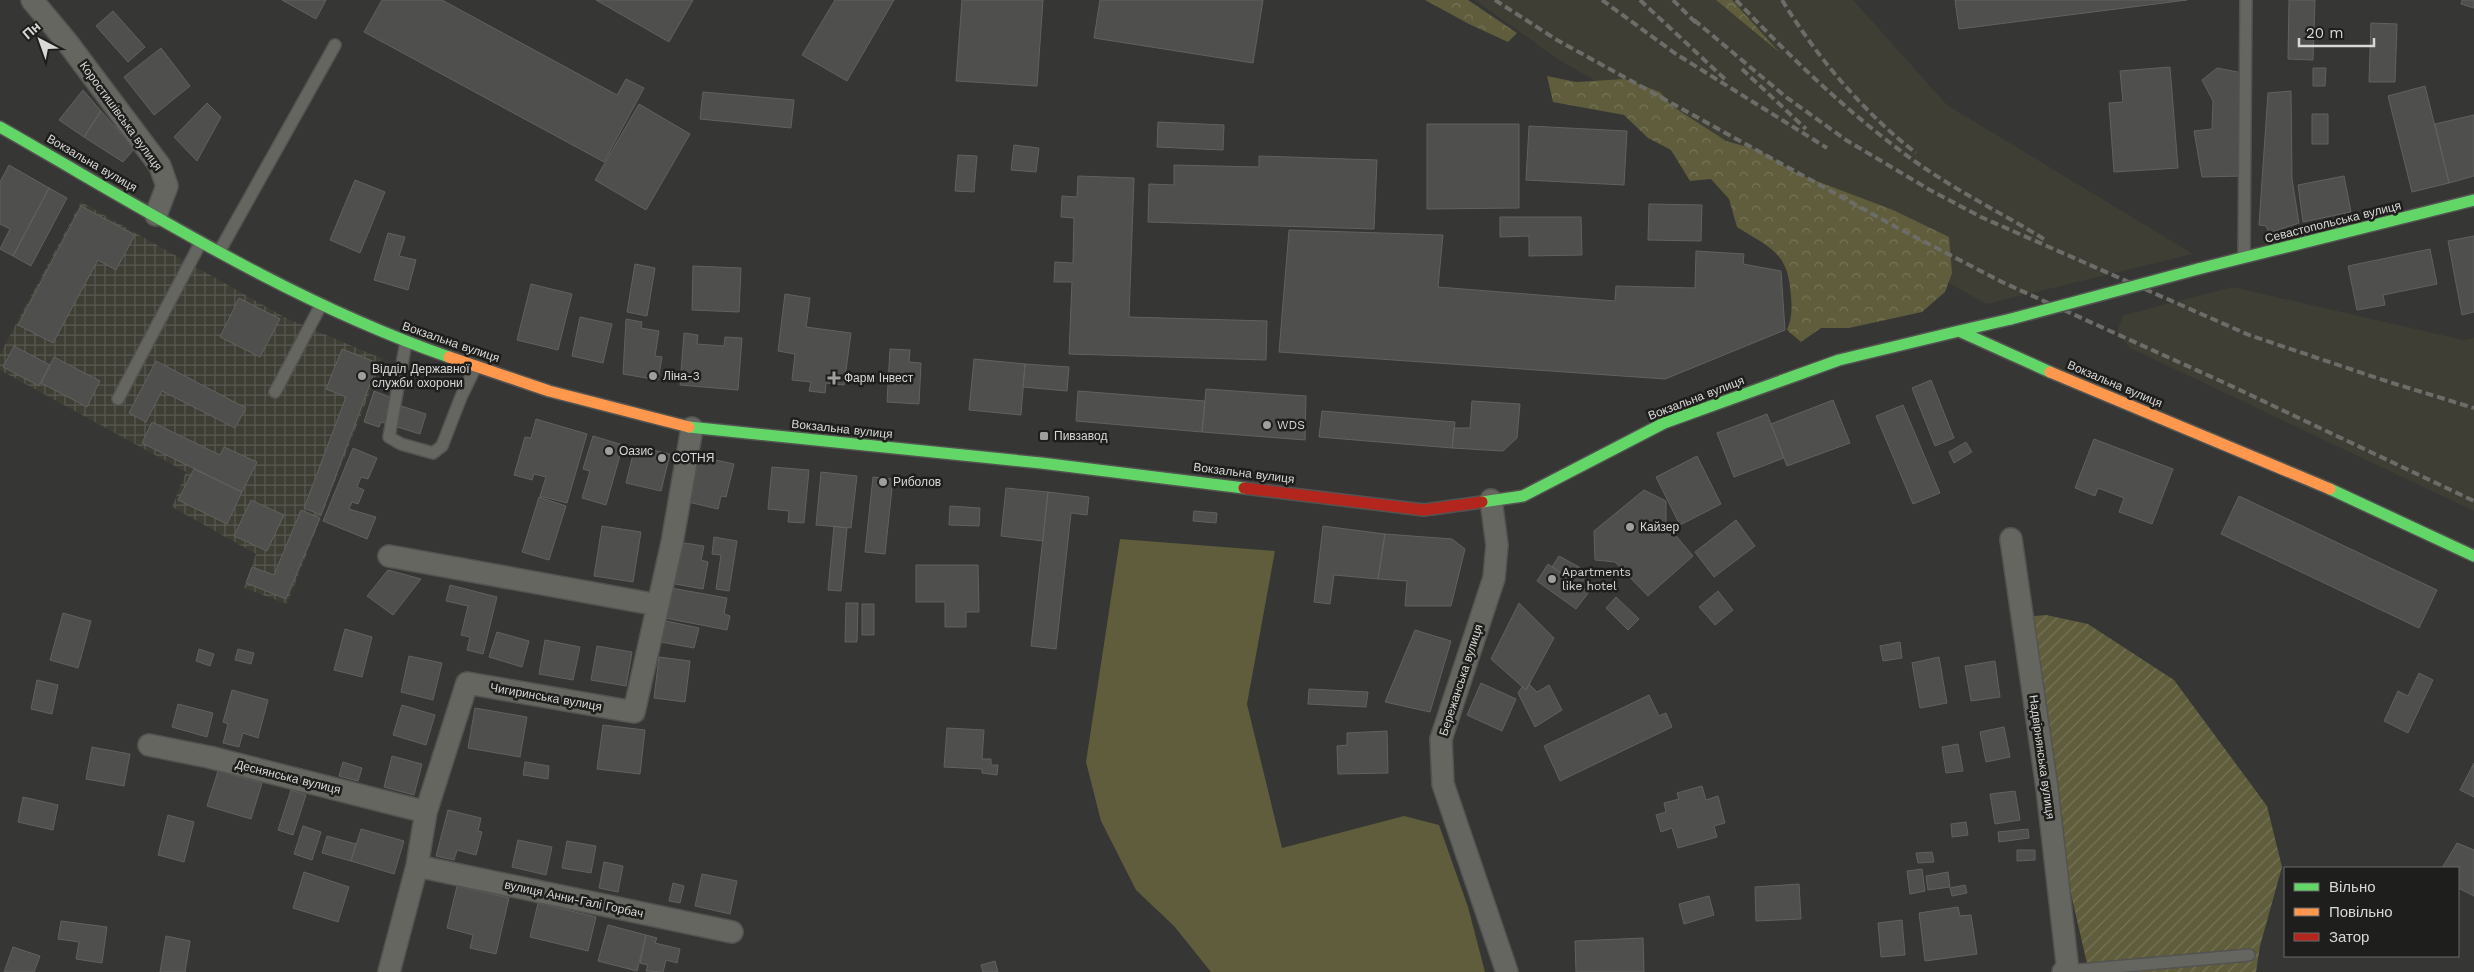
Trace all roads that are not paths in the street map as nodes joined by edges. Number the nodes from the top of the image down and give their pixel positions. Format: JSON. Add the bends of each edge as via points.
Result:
{"nodes":[{"id":1,"x":32,"y":0,"type":"edge"},
{"id":2,"x":2246,"y":0,"type":"edge"},
{"id":3,"x":335,"y":45,"type":"dead end"},
{"id":4,"x":0,"y":127,"type":"edge"},
{"id":5,"x":2474,"y":200,"type":"edge"},
{"id":6,"x":156,"y":215,"type":"junction"},
{"id":7,"x":201,"y":242,"type":"junction"},
{"id":8,"x":220,"y":252,"type":"junction"},
{"id":9,"x":2244,"y":258,"type":"junction"},
{"id":10,"x":321,"y":305,"type":"junction"},
{"id":11,"x":1959,"y":331,"type":"junction"},
{"id":12,"x":406,"y":342,"type":"junction"},
{"id":13,"x":476,"y":366,"type":"junction"},
{"id":14,"x":275,"y":392,"type":"dead end"},
{"id":15,"x":118,"y":399,"type":"dead end"},
{"id":16,"x":692,"y":428,"type":"junction"},
{"id":17,"x":1491,"y":500,"type":"junction"},
{"id":18,"x":2011,"y":539,"type":"dead end"},
{"id":19,"x":389,"y":556,"type":"dead end"},
{"id":20,"x":2474,"y":556,"type":"edge"},
{"id":21,"x":658,"y":605,"type":"junction"},
{"id":22,"x":149,"y":745,"type":"dead end"},
{"id":23,"x":426,"y":812,"type":"junction"},
{"id":24,"x":417,"y":866,"type":"junction"},
{"id":25,"x":732,"y":932,"type":"dead end"},
{"id":26,"x":2249,"y":955,"type":"dead end"},
{"id":27,"x":2065,"y":971,"type":"edge"},
{"id":28,"x":389,"y":972,"type":"edge"},
{"id":29,"x":1507,"y":972,"type":"edge"}],
"edges":[{"from":1,"to":6,"type":"street","name":"Коростишівська вулиця","via":[[160,166],[167,186]]},
{"from":2,"to":9,"type":"lane"},
{"from":3,"to":8,"type":"lane"},
{"from":4,"to":6,"type":"main road","name":"Вокзальна вулиця"},
{"from":5,"to":9,"type":"main road","name":"Севастопольська вулиця"},
{"from":6,"to":7,"type":"main road","name":"Вокзальна вулиця"},
{"from":7,"to":8,"type":"main road","name":"Вокзальна вулиця"},
{"from":7,"to":15,"type":"lane"},
{"from":8,"to":10,"type":"main road","name":"Вокзальна вулиця"},
{"from":9,"to":11,"type":"main road","name":"Севастопольська вулиця","bridge":true},
{"from":10,"to":12,"type":"main road","name":"Вокзальна вулиця"},
{"from":10,"to":14,"type":"lane"},
{"from":11,"to":17,"type":"main road","name":"Вокзальна вулиця","via":[[1821,366],[1664,423],[1523,496]]},
{"from":11,"to":20,"type":"main road","name":"Вокзальна вулиця","via":[[2350,498]]},
{"from":12,"to":13,"type":"main road","name":"Вокзальна вулиця"},
{"from":12,"to":13,"type":"lane","via":[[389,437],[401,444],[433,453],[442,446],[460,397]]},
{"from":13,"to":16,"type":"main road","name":"Вокзальна вулиця","via":[[549,391]]},
{"from":16,"to":17,"type":"main road","name":"Вокзальна вулиця","via":[[1041,462],[1424,510]]},
{"from":16,"to":21,"type":"street","name":"Чигиринська вулиця"},
{"from":17,"to":29,"type":"street","name":"Бережанська вулиця","via":[[1497,545],[1494,578],[1441,739],[1443,784]]},
{"from":18,"to":27,"type":"street","name":"Надвірнянська вулиця","via":[[2047,788]]},
{"from":19,"to":21,"type":"street"},
{"from":21,"to":23,"type":"street","name":"Чигиринська вулиця","via":[[634,712],[468,683]]},
{"from":22,"to":23,"type":"street","name":"Деснянська вулиця"},
{"from":23,"to":24,"type":"street","name":"Чигиринська вулиця"},
{"from":24,"to":25,"type":"street","name":"вулиця Анни-Галі Горбач"},
{"from":24,"to":28,"type":"street","name":"Чигиринська вулиця"},
{"from":26,"to":27,"type":"lane"}]}
